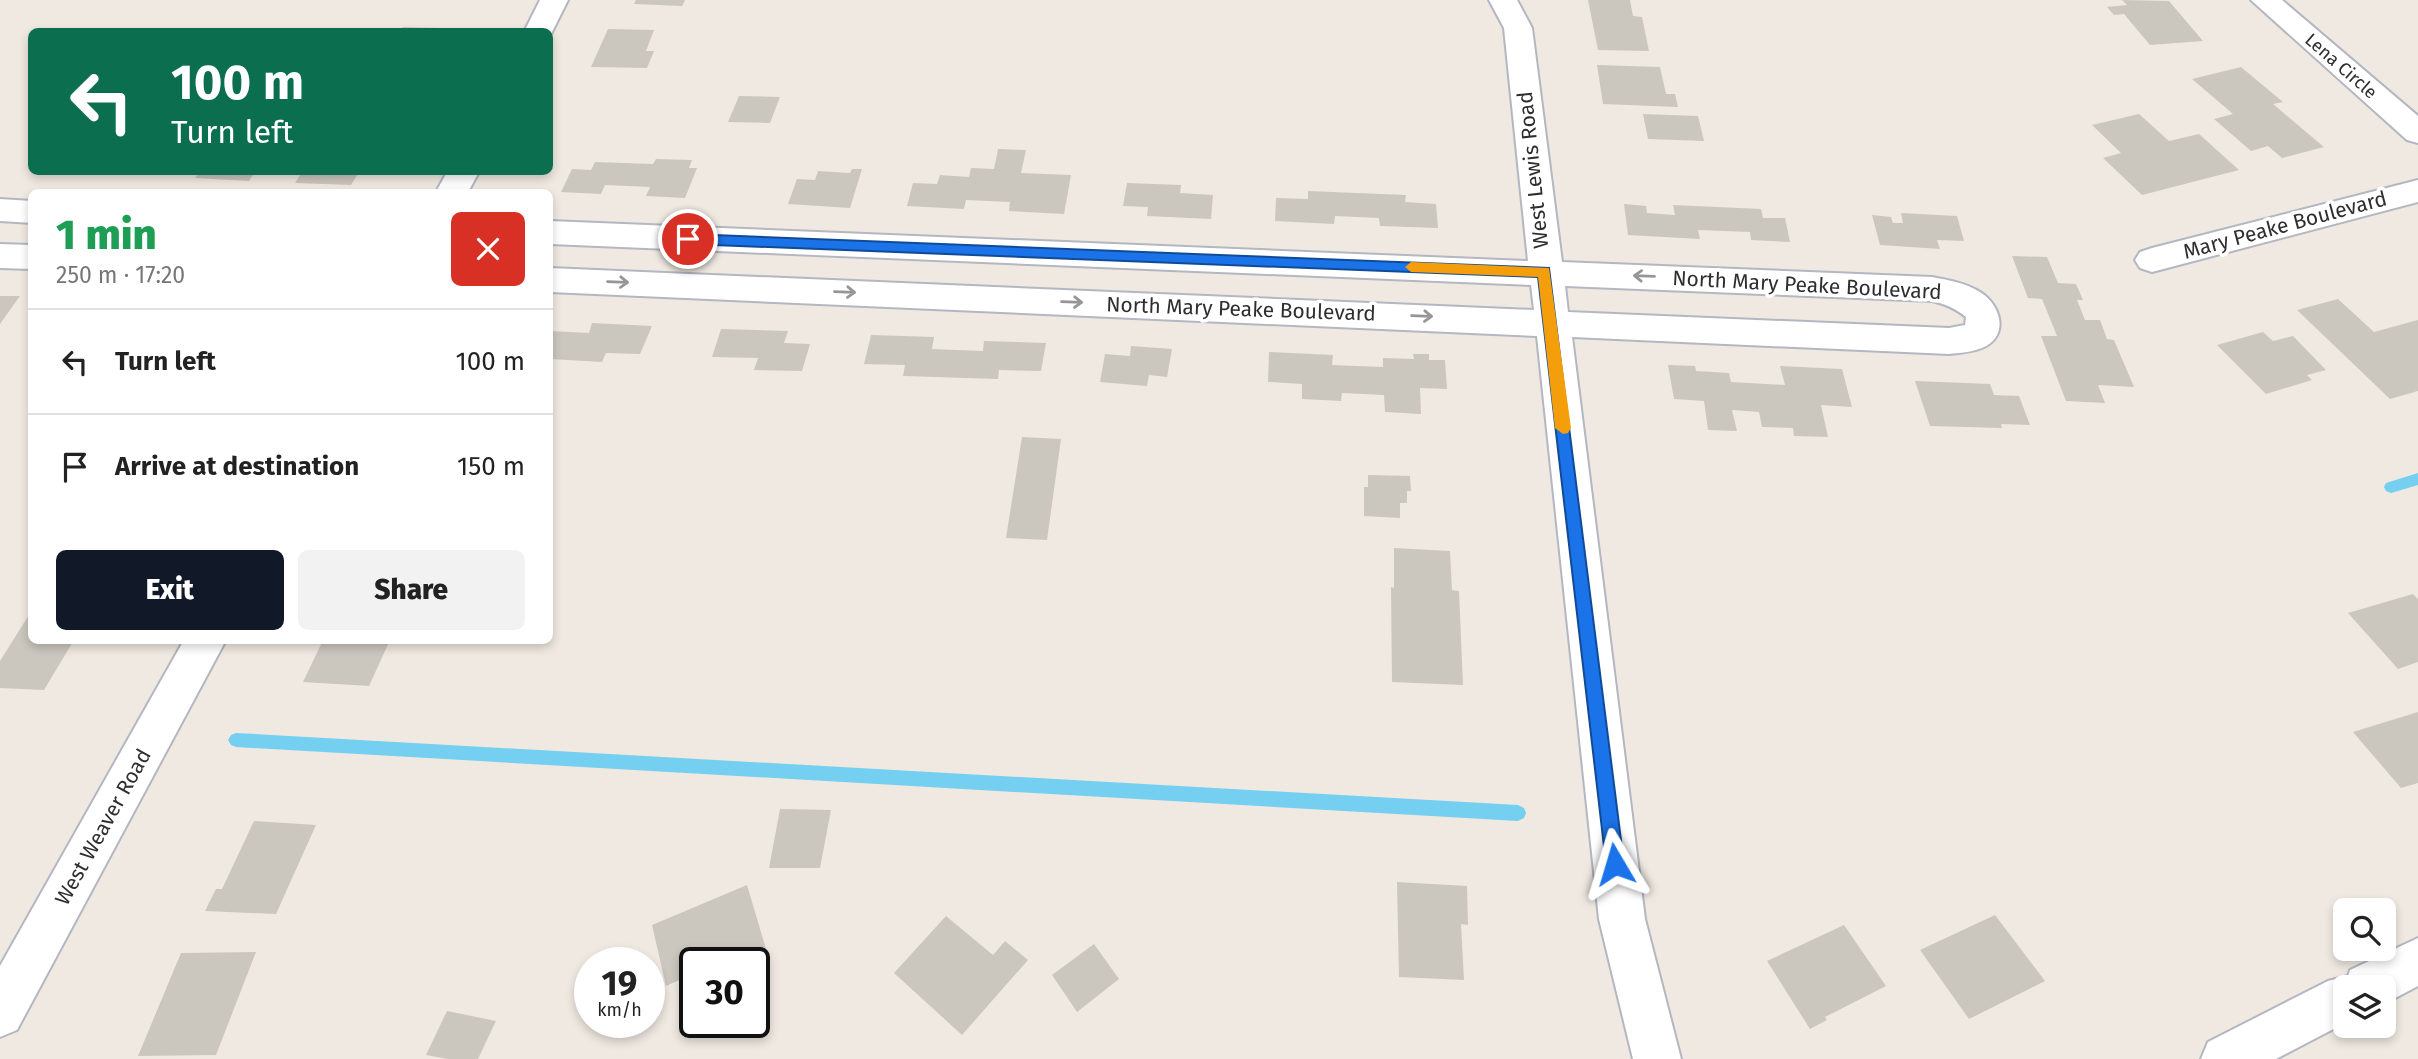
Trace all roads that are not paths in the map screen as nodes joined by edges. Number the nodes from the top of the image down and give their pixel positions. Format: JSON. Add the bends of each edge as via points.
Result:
{"nodes":[{"id":1,"x":554,"y":0,"type":"edge"},
{"id":2,"x":2265,"y":0,"type":"edge"},
{"id":3,"x":1516,"y":9,"type":"edge"},
{"id":4,"x":540,"y":28,"type":"edge"},
{"id":5,"x":2418,"y":133,"type":"edge"},
{"id":6,"x":2418,"y":191,"type":"edge"},
{"id":7,"x":0,"y":211,"type":"edge"},
{"id":8,"x":28,"y":212,"type":"edge"},
{"id":9,"x":553,"y":233,"type":"edge"},
{"id":10,"x":0,"y":256,"type":"edge"},
{"id":11,"x":28,"y":257,"type":"edge"},
{"id":12,"x":2152,"y":260,"type":"dead end"},
{"id":13,"x":1545,"y":272,"type":"junction"},
{"id":14,"x":553,"y":279,"type":"edge"},
{"id":15,"x":1550,"y":322,"type":"junction"},
{"id":16,"x":203,"y":644,"type":"edge"},
{"id":17,"x":2418,"y":961,"type":"edge"},
{"id":18,"x":2391,"y":975,"type":"edge"},
{"id":19,"x":2333,"y":1004,"type":"edge"},
{"id":20,"x":0,"y":1013,"type":"edge"},
{"id":21,"x":1657,"y":1059,"type":"edge"},
{"id":22,"x":2225,"y":1059,"type":"edge"}],
"edges":[{"from":1,"to":4,"type":"street"},
{"from":2,"to":5,"type":"street","name":"Lena Circle"},
{"from":3,"to":13,"type":"street","name":"West Lewis Road"},
{"from":6,"to":12,"type":"street","name":"Mary Peake Boulevard"},
{"from":7,"to":8,"type":"street"},
{"from":9,"to":13,"type":"street","name":"North Mary Peake Boulevard"},
{"from":10,"to":11,"type":"street"},
{"from":13,"to":15,"type":"street","name":"West Lewis Road"},
{"from":15,"to":13,"type":"street","name":"North Mary Peake Boulevard","one_way":true,"via":[[1950,341],[1972,338],[1982,330],[1983,314],[1964,297],[1932,289]]},
{"from":14,"to":15,"type":"street","name":"North Mary Peake Boulevard","one_way":true},
{"from":15,"to":21,"type":"street","name":"West Lewis Road","via":[[1622,919]]},
{"from":16,"to":20,"type":"street","name":"West Weaver Road"},
{"from":17,"to":18,"type":"street"},
{"from":19,"to":22,"type":"street"}]}
